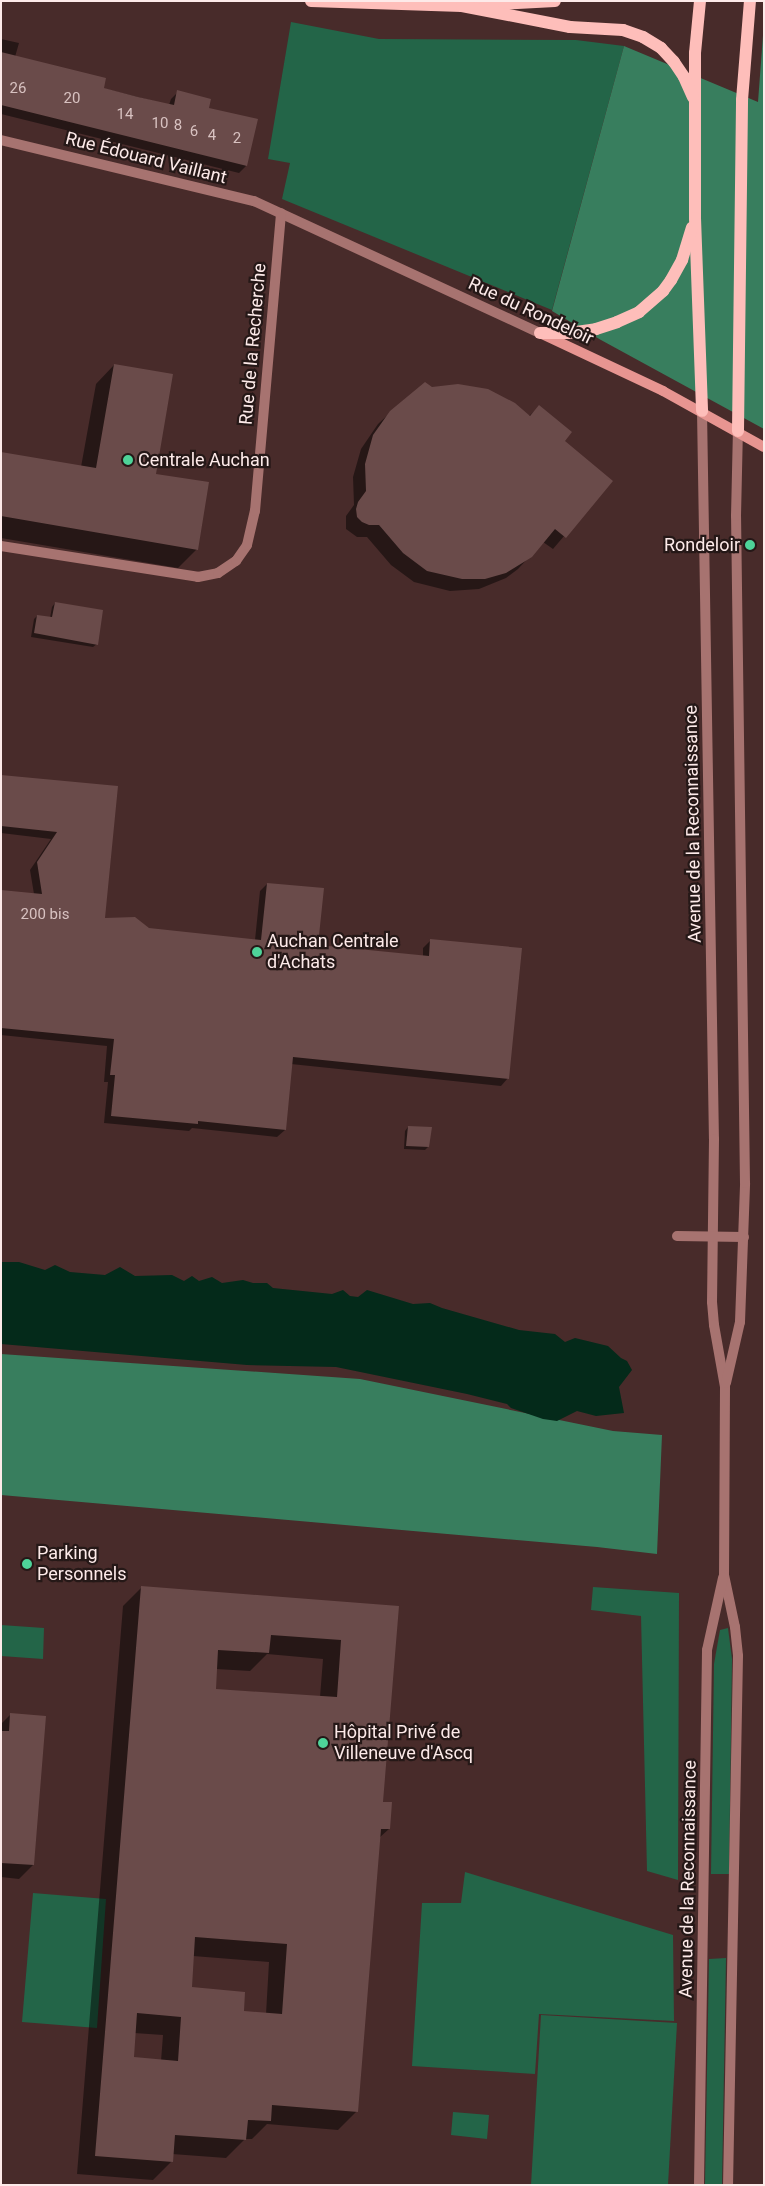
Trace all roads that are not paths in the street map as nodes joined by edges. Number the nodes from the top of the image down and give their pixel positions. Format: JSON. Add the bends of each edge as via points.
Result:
{"nodes":[{"id":1,"x":311,"y":1,"type":"edge"},
{"id":2,"x":554,"y":1,"type":"edge"},
{"id":3,"x":700,"y":1,"type":"edge"},
{"id":4,"x":750,"y":1,"type":"edge"},
{"id":5,"x":462,"y":6,"type":"junction"},
{"id":6,"x":696,"y":104,"type":"junction"},
{"id":7,"x":1,"y":140,"type":"edge"},
{"id":8,"x":281,"y":213,"type":"junction"},
{"id":9,"x":695,"y":218,"type":"junction"},
{"id":10,"x":540,"y":333,"type":"junction"},
{"id":11,"x":702,"y":411,"type":"junction"},
{"id":12,"x":738,"y":431,"type":"junction"},
{"id":13,"x":764,"y":446,"type":"edge"},
{"id":14,"x":1,"y":546,"type":"edge"},
{"id":15,"x":677,"y":1236,"type":"dead end"},
{"id":16,"x":713,"y":1236,"type":"junction"},
{"id":17,"x":744,"y":1236,"type":"junction"},
{"id":18,"x":725,"y":1387,"type":"junction"},
{"id":19,"x":724,"y":1575,"type":"junction"},
{"id":20,"x":699,"y":2185,"type":"edge"},
{"id":21,"x":728,"y":2185,"type":"edge"}],
"edges":[{"from":1,"to":5,"type":"main road"},
{"from":2,"to":5,"type":"main road"},
{"from":3,"to":6,"type":"main road"},
{"from":4,"to":12,"type":"main road","via":[[742,100]]},
{"from":5,"to":6,"type":"main road","via":[[570,27],[623,30],[643,37],[661,48],[674,62]]},
{"from":6,"to":9,"type":"main road"},
{"from":7,"to":8,"type":"street","name":"Rue Édouard Vaillant","via":[[254,201]]},
{"from":8,"to":10,"type":"street","name":"Rue du Rondeloir"},
{"from":8,"to":14,"type":"street","name":"Rue de la Recherche","via":[[255,511],[247,545],[236,561],[218,573],[198,576]]},
{"from":9,"to":10,"type":"main road","via":[[682,260],[671,280],[644,308],[601,328]]},
{"from":9,"to":11,"type":"main road"},
{"from":10,"to":11,"type":"street","name":"Rue du Rondeloir"},
{"from":11,"to":12,"type":"street","name":"Rue du Rondeloir"},
{"from":11,"to":16,"type":"street","name":"Avenue de la Reconnaissance"},
{"from":12,"to":13,"type":"street","name":"Rue du Rondeloir"},
{"from":12,"to":17,"type":"street","name":"Avenue de la Reconnaissance","via":[[736,516]]},
{"from":15,"to":16,"type":"street"},
{"from":16,"to":17,"type":"street"},
{"from":16,"to":18,"type":"street","name":"Avenue de la Reconnaissance","via":[[714,1325]]},
{"from":17,"to":18,"type":"street","name":"Avenue de la Reconnaissance","via":[[740,1322]]},
{"from":18,"to":19,"type":"street","name":"Avenue de la Reconnaissance"},
{"from":19,"to":20,"type":"street","name":"Avenue de la Reconnaissance","via":[[708,1650]]},
{"from":19,"to":21,"type":"street","name":"Avenue de la Reconnaissance","via":[[738,1656]]}]}
